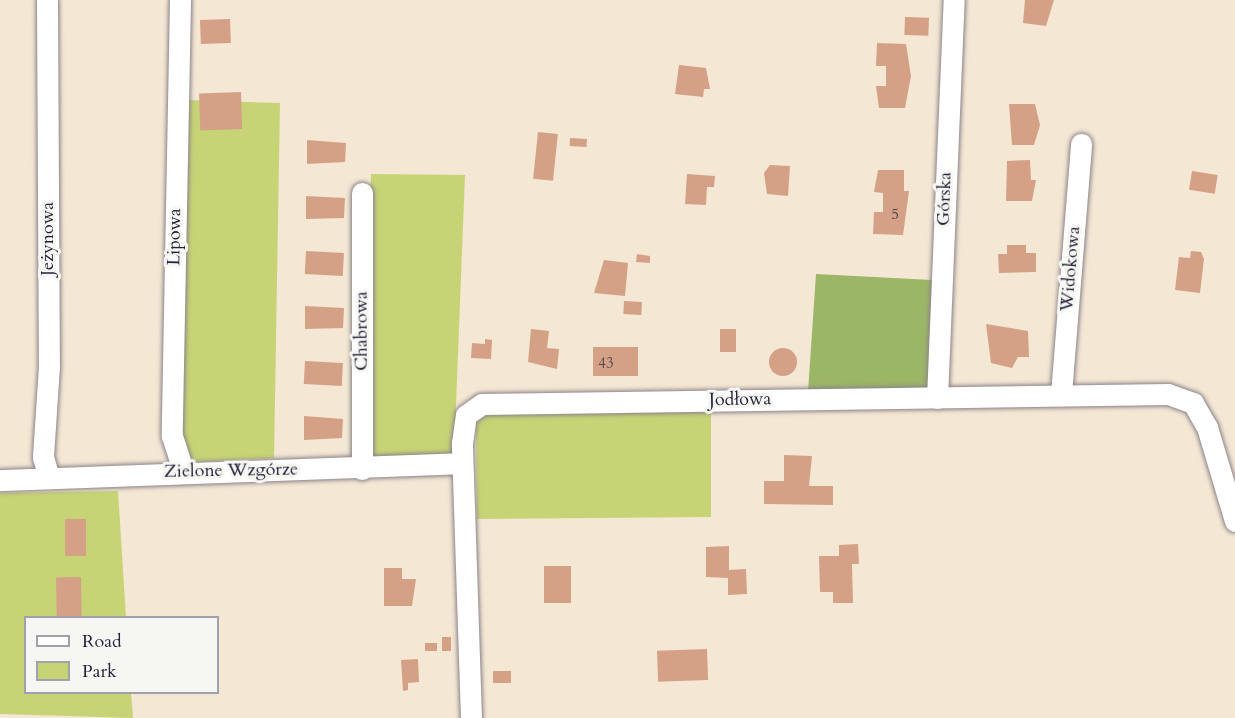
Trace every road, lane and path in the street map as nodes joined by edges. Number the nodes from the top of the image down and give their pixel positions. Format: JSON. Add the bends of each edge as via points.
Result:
{"nodes":[{"id":1,"x":47,"y":0,"type":"edge"},
{"id":2,"x":180,"y":0,"type":"edge"},
{"id":3,"x":954,"y":0,"type":"edge"},
{"id":4,"x":1081,"y":144,"type":"dead end"},
{"id":5,"x":362,"y":193,"type":"dead end"},
{"id":6,"x":1061,"y":394,"type":"junction"},
{"id":7,"x":937,"y":398,"type":"junction"},
{"id":8,"x":462,"y":463,"type":"junction"},
{"id":9,"x":362,"y":469,"type":"junction"},
{"id":10,"x":184,"y":472,"type":"junction"},
{"id":11,"x":49,"y":478,"type":"junction"},
{"id":12,"x":0,"y":480,"type":"edge"},
{"id":13,"x":1235,"y":521,"type":"edge"},
{"id":14,"x":471,"y":718,"type":"edge"}],
"edges":[{"from":1,"to":11,"type":"street","name":"Jeżynowa","via":[[49,366],[44,457]]},
{"from":2,"to":10,"type":"street","name":"Lipowa","via":[[172,436]]},
{"from":3,"to":7,"type":"street","name":"Górska"},
{"from":4,"to":6,"type":"street","name":"Widokowa"},
{"from":5,"to":9,"type":"street","name":"Chabrowa"},
{"from":6,"to":7,"type":"street","name":"Jodłowa"},
{"from":6,"to":13,"type":"street","name":"Jodłowa","via":[[1168,394],[1193,403],[1207,427]]},
{"from":7,"to":8,"type":"street","name":"Jodłowa","via":[[482,404],[466,415]]},
{"from":8,"to":9,"type":"street","name":"Zielone Wzgórze"},
{"from":8,"to":14,"type":"street","name":"Jodłowa"},
{"from":9,"to":10,"type":"street","name":"Zielone Wzgórze"},
{"from":10,"to":11,"type":"street","name":"Zielone Wzgórze"},
{"from":11,"to":12,"type":"street","name":"Zielone Wzgórze"}]}
